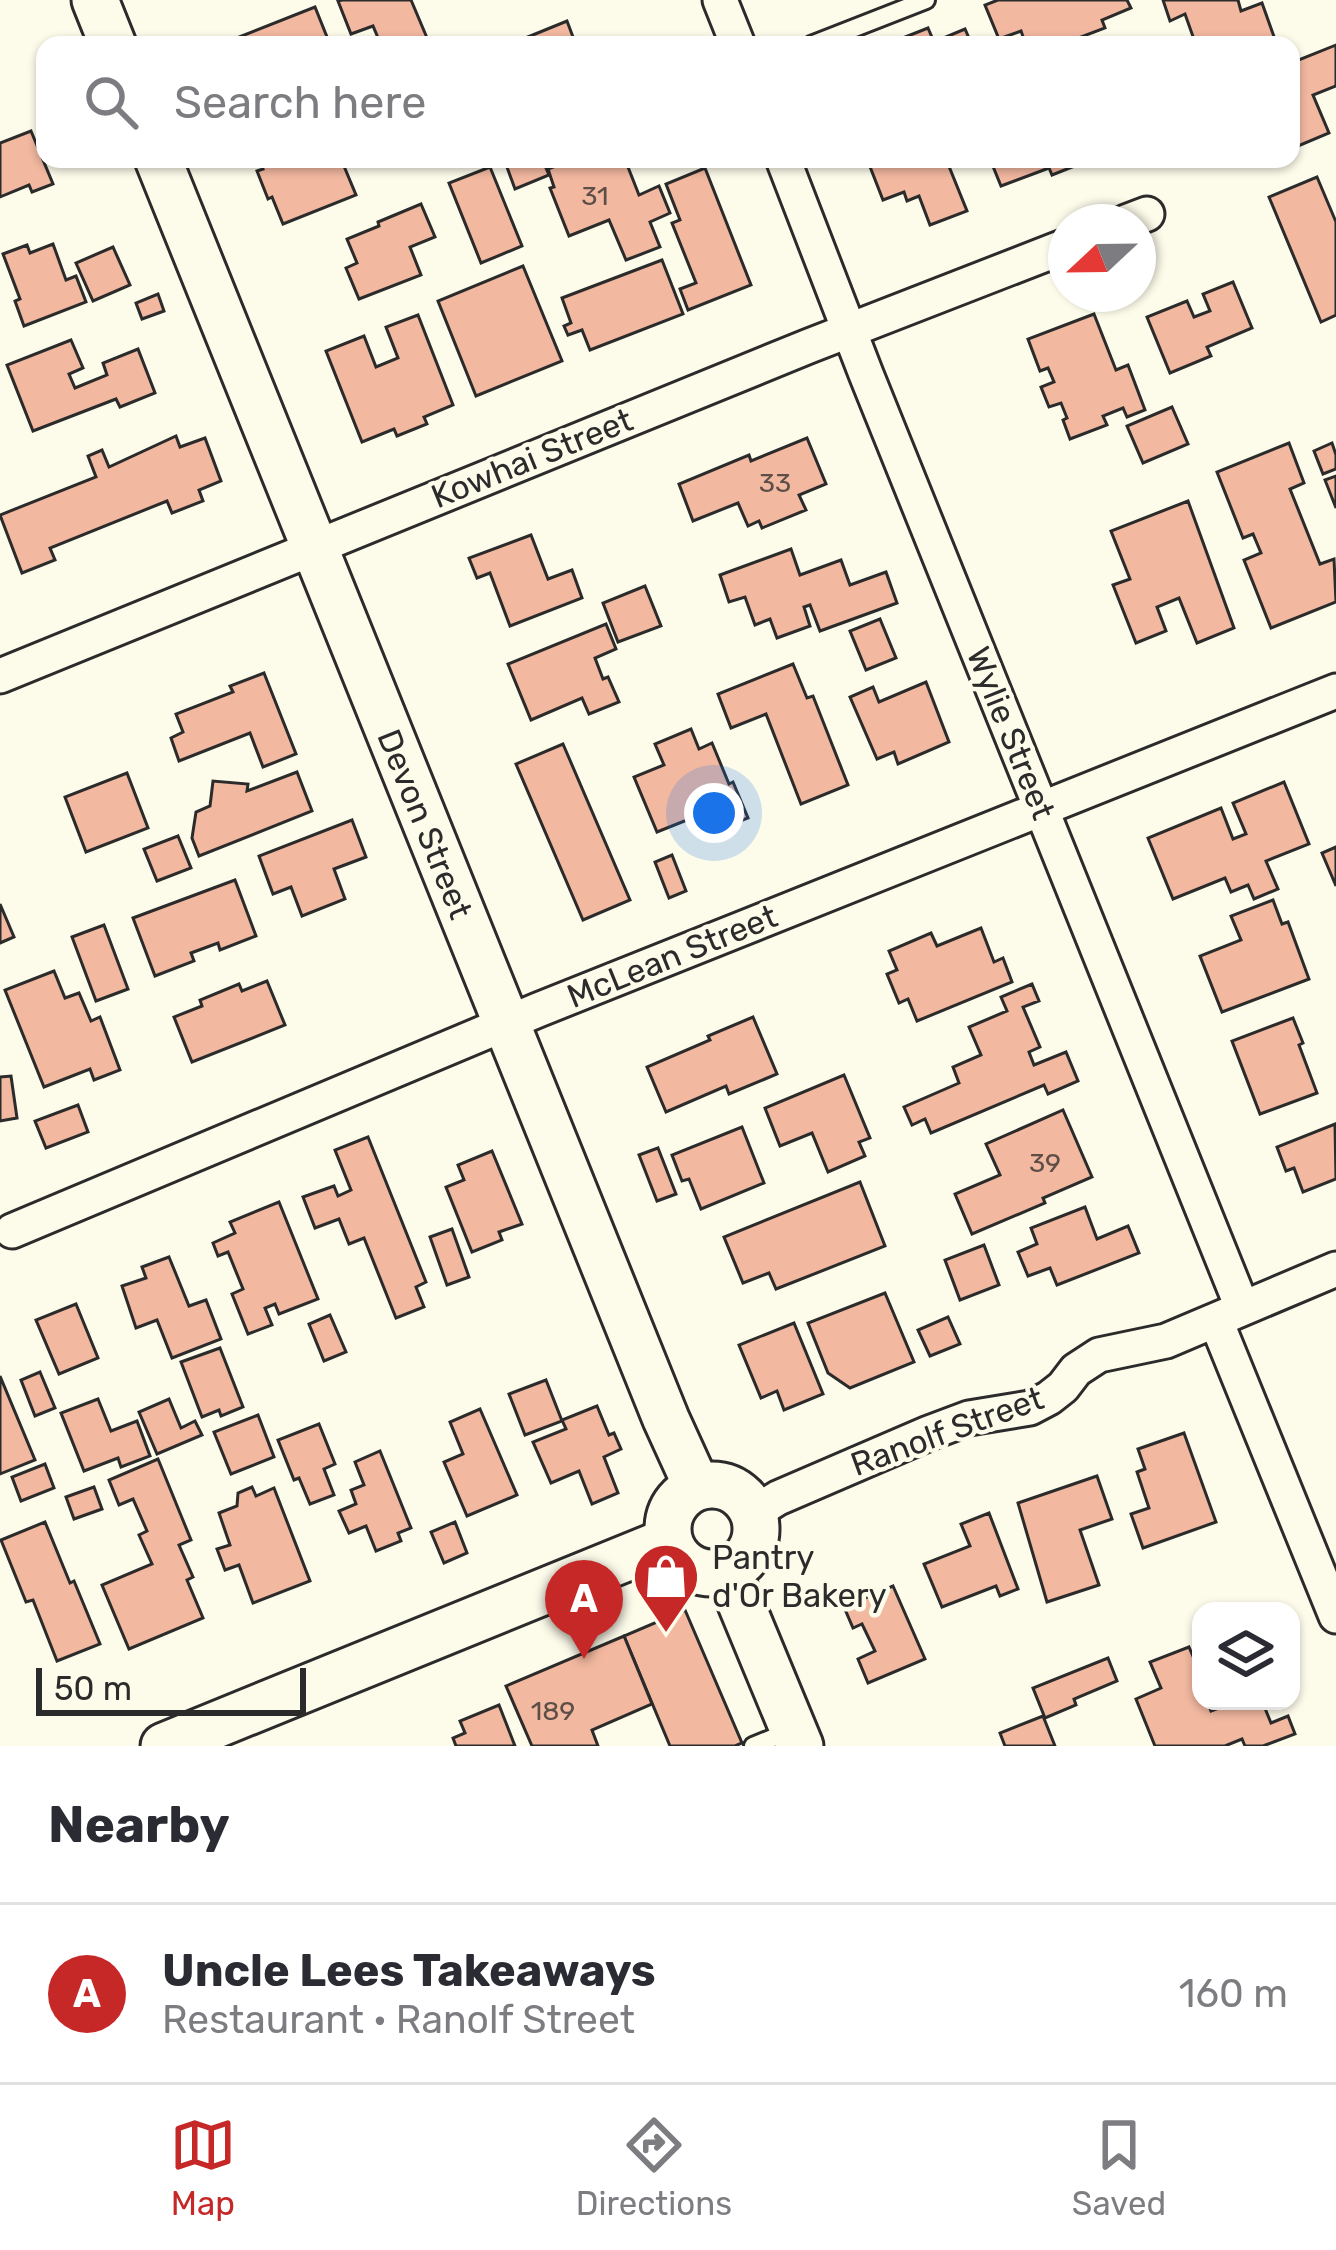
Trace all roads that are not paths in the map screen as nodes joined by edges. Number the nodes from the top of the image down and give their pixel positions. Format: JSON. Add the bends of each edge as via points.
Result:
{"nodes":[{"id":1,"x":94,"y":0,"type":"edge"},
{"id":2,"x":720,"y":0,"type":"edge"},
{"id":3,"x":926,"y":0,"type":"edge"},
{"id":4,"x":108,"y":36,"type":"edge"},
{"id":5,"x":734,"y":36,"type":"edge"},
{"id":6,"x":834,"y":36,"type":"edge"},
{"id":7,"x":162,"y":168,"type":"edge"},
{"id":8,"x":786,"y":168,"type":"edge"},
{"id":9,"x":1048,"y":253,"type":"edge"},
{"id":10,"x":849,"y":331,"type":"junction"},
{"id":11,"x":314,"y":548,"type":"junction"},
{"id":12,"x":0,"y":676,"type":"edge"},
{"id":13,"x":1336,"y":691,"type":"edge"},
{"id":14,"x":1041,"y":807,"type":"junction"},
{"id":15,"x":506,"y":1023,"type":"junction"},
{"id":16,"x":12,"y":1231,"type":"dead end"},
{"id":17,"x":1336,"y":1269,"type":"edge"},
{"id":18,"x":1229,"y":1314,"type":"junction"},
{"id":19,"x":698,"y":1487,"type":"junction"},
{"id":20,"x":754,"y":1513,"type":"junction"},
{"id":21,"x":668,"y":1541,"type":"junction"},
{"id":22,"x":727,"y":1570,"type":"junction"},
{"id":23,"x":1336,"y":1616,"type":"edge"},
{"id":24,"x":782,"y":1740,"type":"edge"},
{"id":25,"x":164,"y":1746,"type":"edge"}],
"edges":[{"from":1,"to":4,"type":"main road"},
{"from":2,"to":5,"type":"street"},
{"from":3,"to":6,"type":"lane"},
{"from":7,"to":11,"type":"main road","name":"Devon Street"},
{"from":8,"to":10,"type":"street","name":"Wylie Street"},
{"from":9,"to":10,"type":"street","name":"Kowhai Street"},
{"from":10,"to":11,"type":"street","name":"Kowhai Street"},
{"from":10,"to":14,"type":"street","name":"Wylie Street"},
{"from":11,"to":12,"type":"street","name":"Kowhai Street"},
{"from":11,"to":15,"type":"main road","name":"Devon Street"},
{"from":13,"to":14,"type":"street","name":"McLean Street"},
{"from":14,"to":15,"type":"street","name":"McLean Street"},
{"from":14,"to":18,"type":"street","name":"Wylie Street"},
{"from":15,"to":16,"type":"street","name":"McLean Street"},
{"from":15,"to":19,"type":"main road","name":"Devon Street"},
{"from":17,"to":18,"type":"street","name":"Ranolf Street"},
{"from":18,"to":20,"type":"street","name":"Ranolf Street","via":[[1166,1341],[1099,1355],[1030,1408],[928,1433]]},
{"from":18,"to":23,"type":"street","name":"Wylie Street"},
{"from":19,"to":20,"type":"main road","via":[[733,1489]]},
{"from":19,"to":21,"type":"main road","via":[[672,1509]]},
{"from":20,"to":22,"type":"main road","via":[[755,1540]]},
{"from":21,"to":22,"type":"main road","via":[[687,1565]]},
{"from":21,"to":25,"type":"main road"},
{"from":22,"to":24,"type":"main road"}]}
